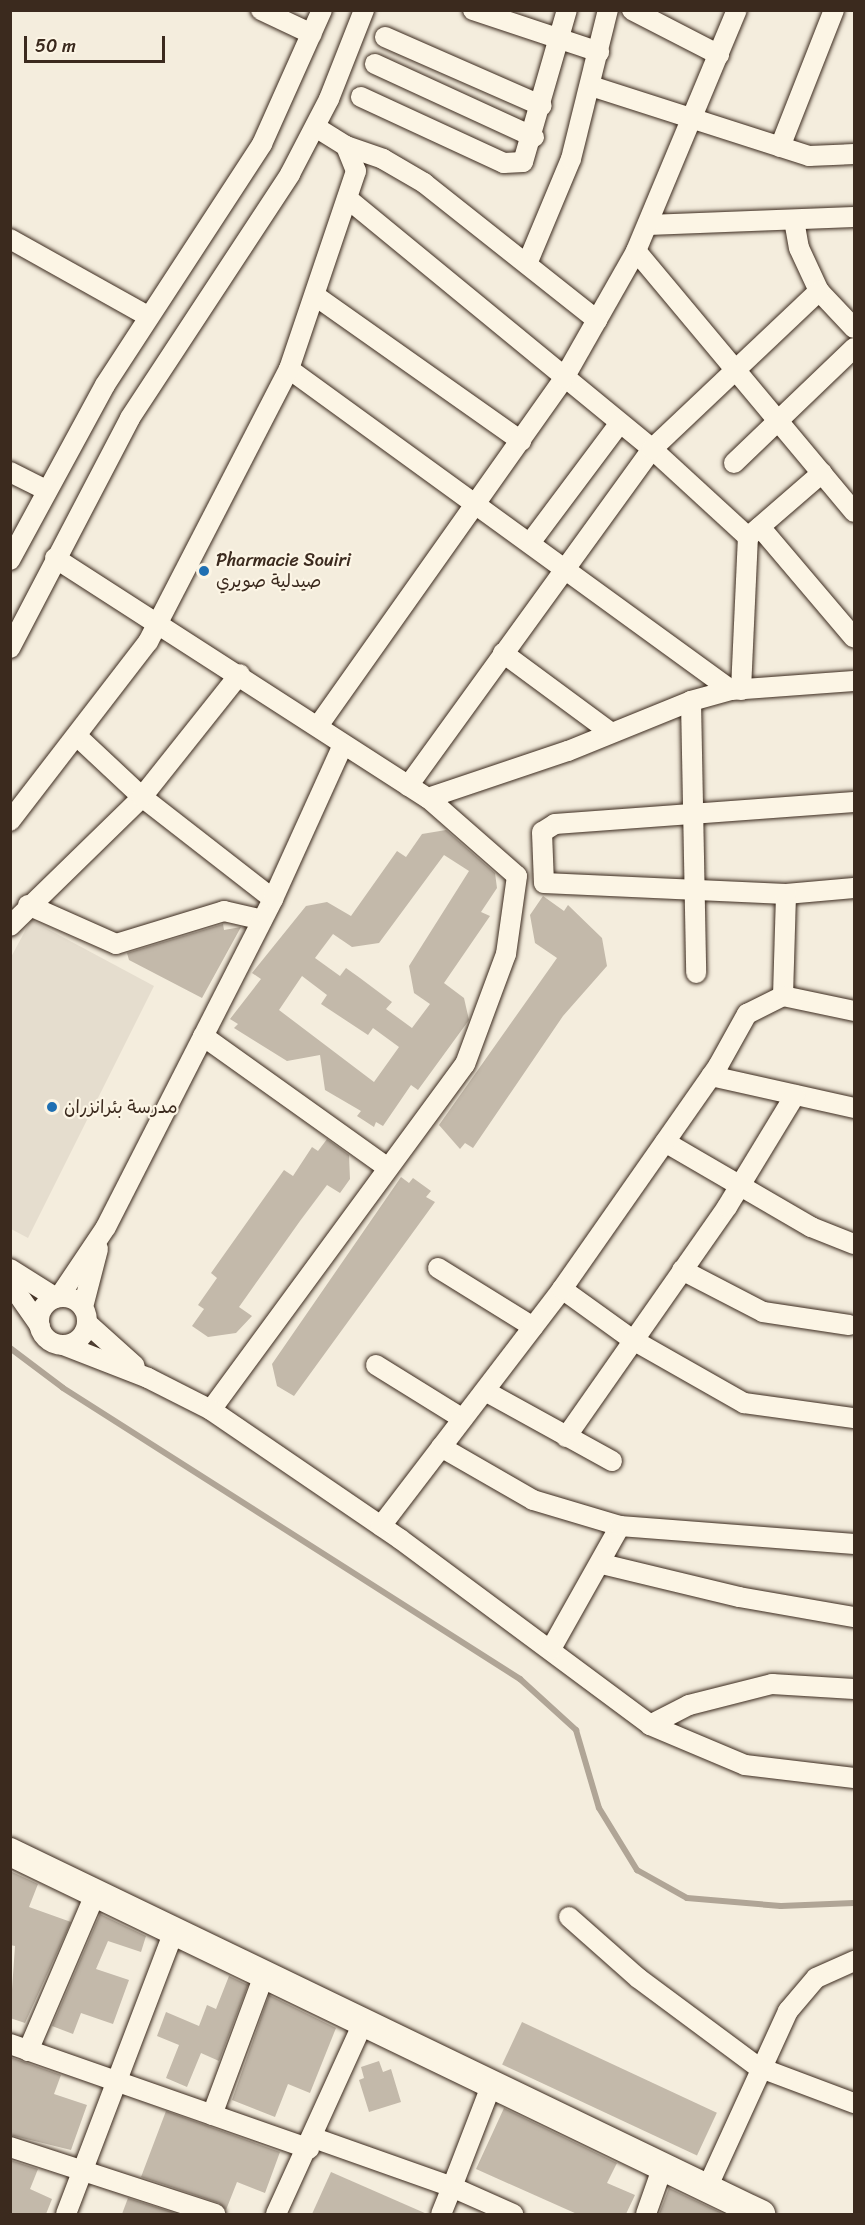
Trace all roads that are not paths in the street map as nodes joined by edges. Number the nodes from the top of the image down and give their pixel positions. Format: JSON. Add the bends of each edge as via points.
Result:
{"nodes":[{"id":1,"x":261,"y":10,"type":"edge"},
{"id":2,"x":322,"y":10,"type":"edge"},
{"id":3,"x":364,"y":10,"type":"edge"},
{"id":4,"x":473,"y":10,"type":"edge"},
{"id":5,"x":567,"y":10,"type":"edge"},
{"id":6,"x":608,"y":10,"type":"edge"},
{"id":7,"x":632,"y":10,"type":"edge"},
{"id":8,"x":737,"y":10,"type":"edge"},
{"id":9,"x":834,"y":10,"type":"edge"},
{"id":10,"x":312,"y":34,"type":"junction"},
{"id":11,"x":385,"y":37,"type":"dead end"},
{"id":12,"x":560,"y":40,"type":"junction"},
{"id":13,"x":599,"y":52,"type":"junction"},
{"id":14,"x":719,"y":55,"type":"junction"},
{"id":15,"x":375,"y":64,"type":"dead end"},
{"id":16,"x":591,"y":86,"type":"junction"},
{"id":17,"x":361,"y":97,"type":"dead end"},
{"id":18,"x":542,"y":106,"type":"junction"},
{"id":19,"x":690,"y":116,"type":"junction"},
{"id":20,"x":316,"y":127,"type":"junction"},
{"id":21,"x":534,"y":137,"type":"junction"},
{"id":22,"x":346,"y":146,"type":"junction"},
{"id":23,"x":780,"y":147,"type":"junction"},
{"id":24,"x":855,"y":154,"type":"edge"},
{"id":25,"x":348,"y":199,"type":"junction"},
{"id":26,"x":855,"y":217,"type":"edge"},
{"id":27,"x":794,"y":220,"type":"junction"},
{"id":28,"x":648,"y":225,"type":"junction"},
{"id":29,"x":10,"y":239,"type":"edge"},
{"id":30,"x":636,"y":250,"type":"junction"},
{"id":31,"x":527,"y":264,"type":"junction"},
{"id":32,"x":819,"y":291,"type":"junction"},
{"id":33,"x":317,"y":297,"type":"junction"},
{"id":34,"x":148,"y":316,"type":"junction"},
{"id":35,"x":597,"y":320,"type":"junction"},
{"id":36,"x":854,"y":321,"type":"edge"},
{"id":37,"x":855,"y":348,"type":"edge"},
{"id":38,"x":289,"y":369,"type":"junction"},
{"id":39,"x":737,"y":370,"type":"junction"},
{"id":40,"x":564,"y":378,"type":"junction"},
{"id":41,"x":779,"y":421,"type":"junction"},
{"id":42,"x":619,"y":424,"type":"junction"},
{"id":43,"x":521,"y":441,"type":"junction"},
{"id":44,"x":652,"y":449,"type":"junction"},
{"id":45,"x":734,"y":464,"type":"dead end"},
{"id":46,"x":10,"y":472,"type":"edge"},
{"id":47,"x":822,"y":473,"type":"junction"},
{"id":48,"x":46,"y":490,"type":"junction"},
{"id":49,"x":477,"y":507,"type":"junction"},
{"id":50,"x":855,"y":512,"type":"edge"},
{"id":51,"x":754,"y":532,"type":"junction"},
{"id":52,"x":530,"y":543,"type":"junction"},
{"id":53,"x":55,"y":558,"type":"junction"},
{"id":54,"x":10,"y":560,"type":"edge"},
{"id":55,"x":564,"y":568,"type":"junction"},
{"id":56,"x":160,"y":622,"type":"junction"},
{"id":57,"x":855,"y":638,"type":"edge"},
{"id":58,"x":10,"y":648,"type":"edge"},
{"id":59,"x":503,"y":654,"type":"junction"},
{"id":60,"x":240,"y":674,"type":"junction"},
{"id":61,"x":855,"y":681,"type":"edge"},
{"id":62,"x":736,"y":690,"type":"junction"},
{"id":63,"x":691,"y":701,"type":"junction"},
{"id":64,"x":318,"y":726,"type":"junction"},
{"id":65,"x":610,"y":732,"type":"junction"},
{"id":66,"x":80,"y":738,"type":"junction"},
{"id":67,"x":342,"y":747,"type":"junction"},
{"id":68,"x":408,"y":786,"type":"junction"},
{"id":69,"x":142,"y":797,"type":"junction"},
{"id":70,"x":428,"y":798,"type":"junction"},
{"id":71,"x":855,"y":802,"type":"edge"},
{"id":72,"x":696,"y":816,"type":"junction"},
{"id":73,"x":10,"y":821,"type":"edge"},
{"id":74,"x":516,"y":876,"type":"junction"},
{"id":75,"x":544,"y":883,"type":"junction"},
{"id":76,"x":855,"y":888,"type":"edge"},
{"id":77,"x":698,"y":890,"type":"junction"},
{"id":78,"x":786,"y":894,"type":"junction"},
{"id":79,"x":273,"y":899,"type":"junction"},
{"id":80,"x":28,"y":905,"type":"junction"},
{"id":81,"x":262,"y":921,"type":"junction"},
{"id":82,"x":10,"y":926,"type":"edge"},
{"id":83,"x":696,"y":973,"type":"dead end"},
{"id":84,"x":783,"y":996,"type":"junction"},
{"id":85,"x":855,"y":1011,"type":"edge"},
{"id":86,"x":203,"y":1036,"type":"junction"},
{"id":87,"x":711,"y":1076,"type":"junction"},
{"id":88,"x":795,"y":1095,"type":"junction"},
{"id":89,"x":855,"y":1108,"type":"edge"},
{"id":90,"x":665,"y":1142,"type":"junction"},
{"id":91,"x":388,"y":1168,"type":"junction"},
{"id":92,"x":740,"y":1186,"type":"junction"},
{"id":93,"x":106,"y":1227,"type":"junction"},
{"id":94,"x":855,"y":1244,"type":"edge"},
{"id":95,"x":438,"y":1268,"type":"dead end"},
{"id":96,"x":10,"y":1269,"type":"edge"},
{"id":97,"x":682,"y":1270,"type":"junction"},
{"id":98,"x":10,"y":1283,"type":"edge"},
{"id":99,"x":562,"y":1289,"type":"junction"},
{"id":100,"x":58,"y":1297,"type":"junction"},
{"id":101,"x":85,"y":1315,"type":"junction"},
{"id":102,"x":849,"y":1325,"type":"dead end"},
{"id":103,"x":40,"y":1326,"type":"junction"},
{"id":104,"x":533,"y":1327,"type":"junction"},
{"id":105,"x":633,"y":1340,"type":"junction"},
{"id":106,"x":63,"y":1345,"type":"junction"},
{"id":107,"x":376,"y":1365,"type":"dead end"},
{"id":108,"x":148,"y":1378,"type":"junction"},
{"id":109,"x":485,"y":1391,"type":"junction"},
{"id":110,"x":211,"y":1410,"type":"junction"},
{"id":111,"x":855,"y":1418,"type":"edge"},
{"id":112,"x":463,"y":1419,"type":"junction"},
{"id":113,"x":566,"y":1437,"type":"junction"},
{"id":114,"x":441,"y":1447,"type":"junction"},
{"id":115,"x":612,"y":1461,"type":"dead end"},
{"id":116,"x":381,"y":1526,"type":"junction"},
{"id":117,"x":620,"y":1526,"type":"junction"},
{"id":118,"x":855,"y":1544,"type":"edge"},
{"id":119,"x":602,"y":1564,"type":"junction"},
{"id":120,"x":855,"y":1617,"type":"edge"},
{"id":121,"x":551,"y":1649,"type":"junction"},
{"id":122,"x":855,"y":1689,"type":"edge"},
{"id":123,"x":650,"y":1725,"type":"junction"},
{"id":124,"x":855,"y":1778,"type":"edge"},
{"id":125,"x":11,"y":1853,"type":"edge"},
{"id":126,"x":95,"y":1895,"type":"junction"},
{"id":127,"x":569,"y":1917,"type":"dead end"},
{"id":128,"x":173,"y":1934,"type":"junction"},
{"id":129,"x":855,"y":1961,"type":"edge"},
{"id":130,"x":263,"y":1978,"type":"junction"},
{"id":131,"x":362,"y":2025,"type":"junction"},
{"id":132,"x":19,"y":2048,"type":"edge"},
{"id":133,"x":758,"y":2067,"type":"junction"},
{"id":134,"x":117,"y":2082,"type":"junction"},
{"id":135,"x":491,"y":2086,"type":"junction"},
{"id":136,"x":855,"y":2103,"type":"edge"},
{"id":137,"x":212,"y":2115,"type":"junction"},
{"id":138,"x":311,"y":2143,"type":"junction"},
{"id":139,"x":10,"y":2147,"type":"edge"},
{"id":140,"x":663,"y":2166,"type":"junction"},
{"id":141,"x":82,"y":2174,"type":"junction"},
{"id":142,"x":452,"y":2187,"type":"junction"},
{"id":143,"x":707,"y":2188,"type":"junction"},
{"id":144,"x":748,"y":2212,"type":"edge"},
{"id":145,"x":66,"y":2214,"type":"edge"},
{"id":146,"x":215,"y":2214,"type":"edge"},
{"id":147,"x":276,"y":2214,"type":"edge"},
{"id":148,"x":441,"y":2214,"type":"edge"},
{"id":149,"x":513,"y":2214,"type":"edge"},
{"id":150,"x":646,"y":2214,"type":"edge"}],
"edges":[{"from":1,"to":10,"type":"street"},
{"from":2,"to":10,"type":"street"},
{"from":3,"to":20,"type":"street"},
{"from":4,"to":12,"type":"street"},
{"from":5,"to":12,"type":"street"},
{"from":6,"to":13,"type":"street"},
{"from":7,"to":14,"type":"street"},
{"from":8,"to":14,"type":"street"},
{"from":9,"to":23,"type":"street"},
{"from":10,"to":34,"type":"street","via":[[239,184]]},
{"from":11,"to":18,"type":"street"},
{"from":12,"to":13,"type":"street"},
{"from":12,"to":18,"type":"street"},
{"from":13,"to":16,"type":"street"},
{"from":14,"to":19,"type":"street"},
{"from":15,"to":21,"type":"street"},
{"from":16,"to":19,"type":"street"},
{"from":16,"to":31,"type":"street","via":[[571,159]]},
{"from":17,"to":21,"type":"street","via":[[504,163],[523,162]]},
{"from":18,"to":21,"type":"street"},
{"from":19,"to":23,"type":"street"},
{"from":19,"to":28,"type":"street"},
{"from":20,"to":22,"type":"street"},
{"from":20,"to":53,"type":"street","via":[[130,418]]},
{"from":22,"to":25,"type":"street","via":[[356,171]]},
{"from":22,"to":31,"type":"street","via":[[383,159],[424,183]]},
{"from":23,"to":24,"type":"street","via":[[809,156]]},
{"from":25,"to":33,"type":"street"},
{"from":25,"to":40,"type":"street"},
{"from":26,"to":27,"type":"street"},
{"from":27,"to":28,"type":"street"},
{"from":27,"to":32,"type":"street","via":[[799,248]]},
{"from":28,"to":30,"type":"street"},
{"from":29,"to":34,"type":"street"},
{"from":30,"to":35,"type":"street"},
{"from":30,"to":39,"type":"street"},
{"from":31,"to":35,"type":"street"},
{"from":32,"to":36,"type":"street"},
{"from":32,"to":39,"type":"street"},
{"from":33,"to":38,"type":"street"},
{"from":33,"to":43,"type":"street"},
{"from":34,"to":48,"type":"street"},
{"from":35,"to":40,"type":"street"},
{"from":37,"to":41,"type":"street"},
{"from":38,"to":49,"type":"street"},
{"from":38,"to":56,"type":"street"},
{"from":39,"to":41,"type":"street"},
{"from":39,"to":44,"type":"street"},
{"from":40,"to":42,"type":"street"},
{"from":40,"to":43,"type":"street"},
{"from":41,"to":45,"type":"street"},
{"from":41,"to":47,"type":"street"},
{"from":42,"to":44,"type":"street"},
{"from":42,"to":52,"type":"street"},
{"from":43,"to":49,"type":"street"},
{"from":44,"to":51,"type":"street"},
{"from":44,"to":55,"type":"street"},
{"from":46,"to":48,"type":"street"},
{"from":47,"to":50,"type":"street"},
{"from":47,"to":51,"type":"street"},
{"from":48,"to":54,"type":"street"},
{"from":49,"to":52,"type":"street"},
{"from":49,"to":64,"type":"street"},
{"from":51,"to":57,"type":"street"},
{"from":51,"to":62,"type":"street"},
{"from":52,"to":55,"type":"street"},
{"from":53,"to":56,"type":"street"},
{"from":53,"to":58,"type":"street"},
{"from":55,"to":59,"type":"street"},
{"from":55,"to":62,"type":"street"},
{"from":56,"to":60,"type":"street"},
{"from":56,"to":66,"type":"street"},
{"from":59,"to":65,"type":"street"},
{"from":59,"to":68,"type":"street"},
{"from":60,"to":64,"type":"street"},
{"from":60,"to":69,"type":"street"},
{"from":61,"to":62,"type":"street"},
{"from":62,"to":63,"type":"street"},
{"from":63,"to":65,"type":"street"},
{"from":63,"to":72,"type":"street"},
{"from":64,"to":67,"type":"street"},
{"from":65,"to":70,"type":"street"},
{"from":66,"to":69,"type":"street"},
{"from":66,"to":73,"type":"street"},
{"from":67,"to":68,"type":"street"},
{"from":67,"to":79,"type":"street"},
{"from":68,"to":70,"type":"street"},
{"from":69,"to":79,"type":"street"},
{"from":69,"to":80,"type":"street"},
{"from":70,"to":74,"type":"street"},
{"from":71,"to":72,"type":"street"},
{"from":72,"to":75,"type":"street","via":[[546,827]]},
{"from":72,"to":77,"type":"street"},
{"from":74,"to":75,"type":"street"},
{"from":74,"to":91,"type":"street","via":[[506,954],[474,1044]]},
{"from":75,"to":77,"type":"street"},
{"from":76,"to":78,"type":"street"},
{"from":77,"to":78,"type":"street"},
{"from":77,"to":83,"type":"street"},
{"from":78,"to":84,"type":"street"},
{"from":79,"to":81,"type":"street"},
{"from":80,"to":81,"type":"street","via":[[116,944],[224,911]]},
{"from":80,"to":82,"type":"street"},
{"from":81,"to":86,"type":"street"},
{"from":84,"to":85,"type":"street"},
{"from":84,"to":87,"type":"street","via":[[747,1014]]},
{"from":86,"to":91,"type":"street"},
{"from":86,"to":93,"type":"street"},
{"from":87,"to":88,"type":"street"},
{"from":87,"to":90,"type":"street"},
{"from":88,"to":89,"type":"street"},
{"from":88,"to":92,"type":"street"},
{"from":90,"to":92,"type":"street"},
{"from":90,"to":99,"type":"street"},
{"from":91,"to":110,"type":"street"},
{"from":92,"to":94,"type":"street"},
{"from":92,"to":97,"type":"street"},
{"from":93,"to":100,"type":"street"},
{"from":93,"to":101,"type":"street"},
{"from":95,"to":104,"type":"street"},
{"from":96,"to":100,"type":"street"},
{"from":97,"to":102,"type":"street","via":[[763,1312]]},
{"from":97,"to":105,"type":"street"},
{"from":98,"to":103,"type":"street"},
{"from":99,"to":104,"type":"street"},
{"from":99,"to":105,"type":"street"},
{"from":100,"to":101,"type":"street"},
{"from":100,"to":103,"type":"street","via":[[42,1309]]},
{"from":101,"to":106,"type":"street","via":[[79,1339]]},
{"from":101,"to":108,"type":"street"},
{"from":103,"to":106,"type":"street","via":[[48,1340]]},
{"from":104,"to":109,"type":"street"},
{"from":105,"to":111,"type":"street","via":[[744,1403]]},
{"from":105,"to":113,"type":"street"},
{"from":106,"to":108,"type":"street"},
{"from":107,"to":112,"type":"street"},
{"from":108,"to":110,"type":"street"},
{"from":109,"to":112,"type":"street"},
{"from":109,"to":113,"type":"street"},
{"from":110,"to":116,"type":"street"},
{"from":112,"to":114,"type":"street"},
{"from":113,"to":115,"type":"street"},
{"from":114,"to":116,"type":"street"},
{"from":114,"to":117,"type":"street","via":[[533,1500]]},
{"from":116,"to":121,"type":"street"},
{"from":117,"to":118,"type":"street"},
{"from":117,"to":119,"type":"street"},
{"from":119,"to":120,"type":"street","via":[[739,1598]]},
{"from":119,"to":121,"type":"street"},
{"from":121,"to":123,"type":"street"},
{"from":122,"to":123,"type":"street","via":[[762,1686],[689,1705]]},
{"from":123,"to":124,"type":"street","via":[[745,1765]]},
{"from":125,"to":126,"type":"street"},
{"from":126,"to":128,"type":"street"},
{"from":126,"to":132,"type":"street"},
{"from":127,"to":133,"type":"street","via":[[638,1978]]},
{"from":128,"to":130,"type":"street"},
{"from":128,"to":134,"type":"street"},
{"from":129,"to":133,"type":"street","via":[[816,1978],[803,1991]]},
{"from":130,"to":131,"type":"street"},
{"from":130,"to":137,"type":"street"},
{"from":131,"to":135,"type":"street"},
{"from":131,"to":138,"type":"street"},
{"from":132,"to":134,"type":"street"},
{"from":133,"to":136,"type":"street"},
{"from":133,"to":143,"type":"street"},
{"from":134,"to":137,"type":"street"},
{"from":134,"to":141,"type":"street"},
{"from":135,"to":140,"type":"street"},
{"from":135,"to":142,"type":"street"},
{"from":137,"to":138,"type":"street"},
{"from":138,"to":142,"type":"street"},
{"from":138,"to":147,"type":"street"},
{"from":139,"to":141,"type":"street"},
{"from":140,"to":143,"type":"street"},
{"from":140,"to":150,"type":"street"},
{"from":141,"to":145,"type":"street"},
{"from":141,"to":146,"type":"street"},
{"from":142,"to":148,"type":"street"},
{"from":142,"to":149,"type":"street"},
{"from":143,"to":144,"type":"street"}]}
